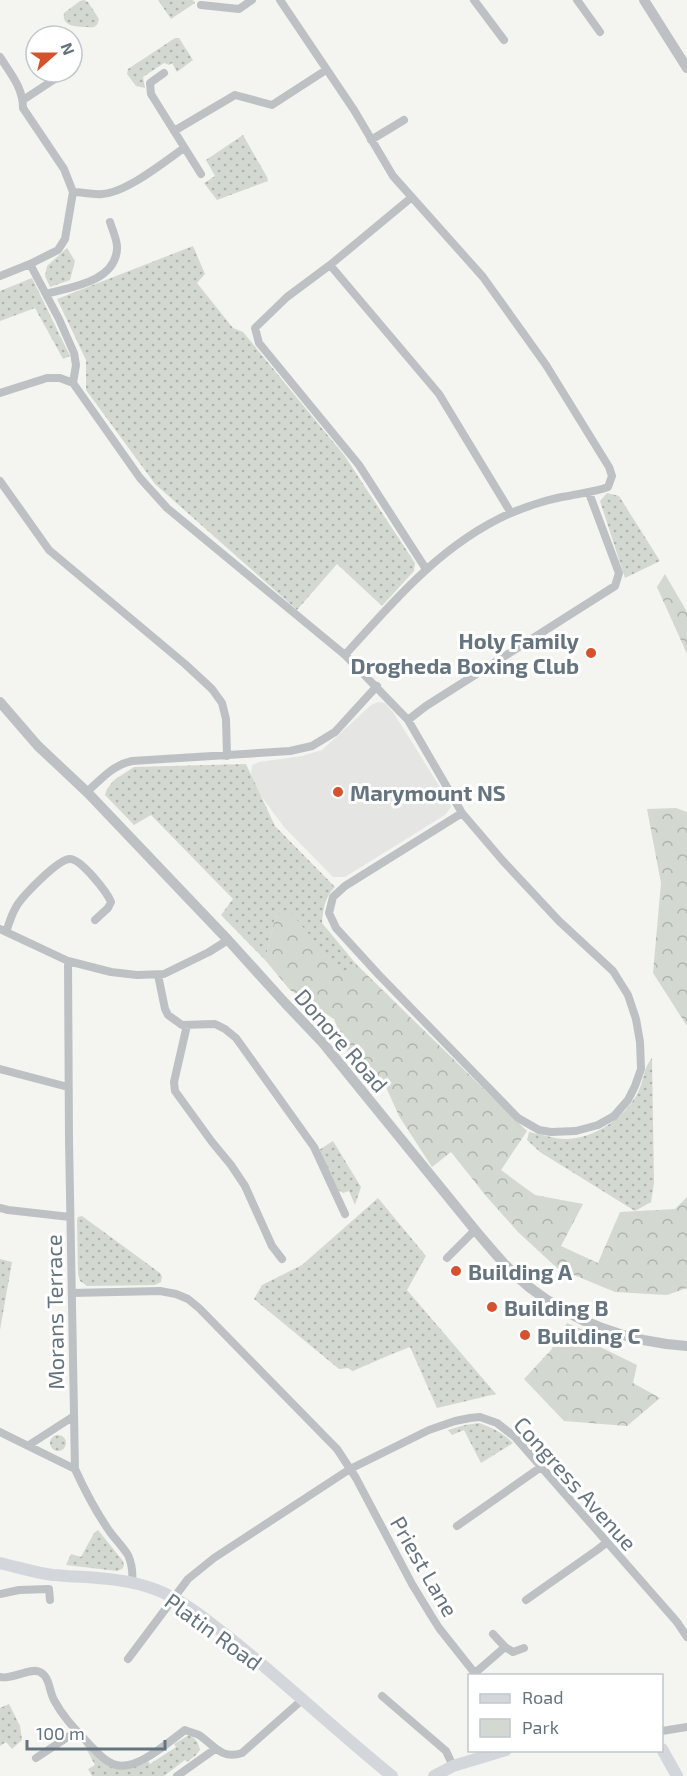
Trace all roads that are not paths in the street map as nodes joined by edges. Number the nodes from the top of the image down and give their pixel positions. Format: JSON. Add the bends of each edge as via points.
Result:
{"nodes":[{"id":1,"x":252,"y":0,"type":"edge"},
{"id":2,"x":280,"y":0,"type":"edge"},
{"id":3,"x":474,"y":0,"type":"edge"},
{"id":4,"x":578,"y":0,"type":"edge"},
{"id":5,"x":644,"y":0,"type":"edge"},
{"id":6,"x":201,"y":5,"type":"dead end"},
{"id":7,"x":600,"y":32,"type":"dead end"},
{"id":8,"x":504,"y":40,"type":"dead end"},
{"id":9,"x":0,"y":57,"type":"edge"},
{"id":10,"x":687,"y":68,"type":"edge"},
{"id":11,"x":326,"y":70,"type":"junction"},
{"id":12,"x":164,"y":73,"type":"dead end"},
{"id":13,"x":47,"y":84,"type":"edge"},
{"id":14,"x":23,"y":100,"type":"junction"},
{"id":15,"x":404,"y":120,"type":"dead end"},
{"id":16,"x":174,"y":131,"type":"junction"},
{"id":17,"x":370,"y":140,"type":"junction"},
{"id":18,"x":184,"y":148,"type":"junction"},
{"id":19,"x":201,"y":174,"type":"dead end"},
{"id":20,"x":73,"y":192,"type":"junction"},
{"id":21,"x":412,"y":196,"type":"junction"},
{"id":22,"x":110,"y":222,"type":"dead end"},
{"id":23,"x":30,"y":264,"type":"junction"},
{"id":24,"x":330,"y":265,"type":"junction"},
{"id":25,"x":0,"y":276,"type":"edge"},
{"id":26,"x":46,"y":294,"type":"junction"},
{"id":27,"x":73,"y":384,"type":"junction"},
{"id":28,"x":0,"y":393,"type":"edge"},
{"id":29,"x":0,"y":481,"type":"edge"},
{"id":30,"x":589,"y":493,"type":"junction"},
{"id":31,"x":511,"y":513,"type":"junction"},
{"id":32,"x":426,"y":569,"type":"junction"},
{"id":33,"x":345,"y":655,"type":"junction"},
{"id":34,"x":377,"y":686,"type":"junction"},
{"id":35,"x":0,"y":702,"type":"edge"},
{"id":36,"x":408,"y":720,"type":"junction"},
{"id":37,"x":226,"y":756,"type":"junction"},
{"id":38,"x":87,"y":792,"type":"junction"},
{"id":39,"x":462,"y":813,"type":"junction"},
{"id":40,"x":95,"y":920,"type":"dead end"},
{"id":41,"x":3,"y":930,"type":"edge"},
{"id":42,"x":228,"y":939,"type":"junction"},
{"id":43,"x":68,"y":961,"type":"junction"},
{"id":44,"x":158,"y":975,"type":"junction"},
{"id":45,"x":187,"y":1026,"type":"junction"},
{"id":46,"x":0,"y":1069,"type":"edge"},
{"id":47,"x":68,"y":1087,"type":"junction"},
{"id":48,"x":0,"y":1208,"type":"edge"},
{"id":49,"x":345,"y":1214,"type":"dead end"},
{"id":50,"x":70,"y":1217,"type":"junction"},
{"id":51,"x":475,"y":1230,"type":"junction"},
{"id":52,"x":447,"y":1258,"type":"dead end"},
{"id":53,"x":282,"y":1259,"type":"dead end"},
{"id":54,"x":72,"y":1293,"type":"junction"},
{"id":55,"x":687,"y":1346,"type":"edge"},
{"id":56,"x":74,"y":1416,"type":"junction"},
{"id":57,"x":0,"y":1432,"type":"edge"},
{"id":58,"x":29,"y":1445,"type":"junction"},
{"id":59,"x":541,"y":1467,"type":"junction"},
{"id":60,"x":75,"y":1469,"type":"junction"},
{"id":61,"x":350,"y":1469,"type":"junction"},
{"id":62,"x":457,"y":1526,"type":"dead end"},
{"id":63,"x":606,"y":1543,"type":"junction"},
{"id":64,"x":0,"y":1563,"type":"edge"},
{"id":65,"x":132,"y":1583,"type":"junction"},
{"id":66,"x":0,"y":1594,"type":"edge"},
{"id":67,"x":173,"y":1597,"type":"junction"},
{"id":68,"x":50,"y":1600,"type":"dead end"},
{"id":69,"x":526,"y":1600,"type":"dead end"},
{"id":70,"x":493,"y":1634,"type":"dead end"},
{"id":71,"x":687,"y":1636,"type":"edge"},
{"id":72,"x":505,"y":1647,"type":"junction"},
{"id":73,"x":524,"y":1648,"type":"dead end"},
{"id":74,"x":128,"y":1659,"type":"dead end"},
{"id":75,"x":476,"y":1674,"type":"edge"},
{"id":76,"x":0,"y":1677,"type":"edge"},
{"id":77,"x":382,"y":1696,"type":"dead end"},
{"id":78,"x":302,"y":1700,"type":"junction"},
{"id":79,"x":687,"y":1727,"type":"edge"},
{"id":80,"x":77,"y":1731,"type":"junction"},
{"id":81,"x":663,"y":1731,"type":"edge"},
{"id":82,"x":215,"y":1749,"type":"junction"},
{"id":83,"x":663,"y":1751,"type":"edge"},
{"id":84,"x":499,"y":1752,"type":"edge"},
{"id":85,"x":36,"y":1758,"type":"dead end"},
{"id":86,"x":453,"y":1766,"type":"junction"},
{"id":87,"x":177,"y":1776,"type":"edge"},
{"id":88,"x":392,"y":1776,"type":"edge"},
{"id":89,"x":434,"y":1776,"type":"edge"},
{"id":90,"x":677,"y":1776,"type":"edge"}],
"edges":[{"from":1,"to":6,"type":"street","via":[[239,9]]},
{"from":2,"to":11,"type":"street"},
{"from":3,"to":8,"type":"street"},
{"from":4,"to":7,"type":"street"},
{"from":5,"to":10,"type":"street"},
{"from":9,"to":14,"type":"street"},
{"from":11,"to":16,"type":"street","via":[[272,105],[235,95]]},
{"from":11,"to":17,"type":"street"},
{"from":12,"to":16,"type":"street","via":[[150,83],[151,94]]},
{"from":13,"to":14,"type":"street"},
{"from":14,"to":20,"type":"street","via":[[23,108],[64,169]]},
{"from":15,"to":17,"type":"street"},
{"from":16,"to":18,"type":"street"},
{"from":17,"to":21,"type":"street","via":[[393,176]]},
{"from":18,"to":19,"type":"street"},
{"from":18,"to":20,"type":"street","via":[[116,191]]},
{"from":20,"to":23,"type":"street","via":[[65,238],[58,250]]},
{"from":21,"to":24,"type":"street"},
{"from":21,"to":30,"type":"street","via":[[483,277],[546,365],[609,467],[612,476],[608,487]]},
{"from":22,"to":26,"type":"street","via":[[117,249],[111,268],[93,280]]},
{"from":23,"to":25,"type":"street"},
{"from":23,"to":26,"type":"street"},
{"from":24,"to":31,"type":"street","via":[[439,394]]},
{"from":24,"to":32,"type":"street","via":[[287,297],[255,328],[259,343],[358,465]]},
{"from":26,"to":27,"type":"street","via":[[74,353]]},
{"from":27,"to":28,"type":"street","via":[[47,378]]},
{"from":27,"to":33,"type":"street","via":[[140,478],[167,508]]},
{"from":29,"to":37,"type":"street","via":[[49,550],[212,689],[222,703],[226,719]]},
{"from":30,"to":31,"type":"street"},
{"from":30,"to":36,"type":"street","via":[[619,573],[615,586]]},
{"from":31,"to":32,"type":"street","via":[[468,537]]},
{"from":32,"to":33,"type":"street"},
{"from":33,"to":34,"type":"street"},
{"from":34,"to":36,"type":"street"},
{"from":34,"to":37,"type":"street","via":[[335,732],[312,746]]},
{"from":35,"to":38,"type":"street","name":"Donore Road","via":[[38,746]]},
{"from":36,"to":39,"type":"street"},
{"from":37,"to":38,"type":"street","via":[[122,763]]},
{"from":38,"to":42,"type":"street","name":"Donore Road"},
{"from":39,"to":39,"type":"street","via":[[559,921],[613,970],[628,994],[640,1042],[641,1069],[628,1100],[614,1116],[598,1125],[551,1132],[518,1118],[371,966],[336,928],[329,913],[333,897],[345,886]]},
{"from":40,"to":41,"type":"street","via":[[111,902],[78,862],[69,859],[59,863],[23,898]]},
{"from":41,"to":43,"type":"street"},
{"from":42,"to":44,"type":"street"},
{"from":42,"to":51,"type":"street","name":"Donore Road","via":[[323,1043]]},
{"from":43,"to":44,"type":"street","via":[[111,972]]},
{"from":43,"to":47,"type":"street","name":"Morans Terrace"},
{"from":44,"to":45,"type":"street","via":[[168,1015]]},
{"from":45,"to":49,"type":"street","via":[[215,1024],[236,1038],[314,1147]]},
{"from":45,"to":53,"type":"street","via":[[175,1091],[245,1186],[272,1246]]},
{"from":46,"to":47,"type":"street"},
{"from":47,"to":50,"type":"street","name":"Morans Terrace"},
{"from":48,"to":50,"type":"street"},
{"from":50,"to":54,"type":"street","name":"Morans Terrace"},
{"from":51,"to":52,"type":"street"},
{"from":51,"to":55,"type":"street","name":"Donore Road","via":[[528,1287],[579,1320],[624,1337]]},
{"from":54,"to":56,"type":"street","name":"Morans Terrace"},
{"from":54,"to":61,"type":"street","name":"Priest Lane","via":[[160,1291],[188,1299],[337,1449]]},
{"from":56,"to":58,"type":"street"},
{"from":56,"to":60,"type":"street","name":"Morans Terrace"},
{"from":57,"to":58,"type":"street"},
{"from":58,"to":60,"type":"street"},
{"from":59,"to":61,"type":"street","name":"Congress Avenue","via":[[506,1429],[480,1418],[429,1430]]},
{"from":59,"to":62,"type":"street"},
{"from":59,"to":63,"type":"street","name":"Congress Avenue"},
{"from":60,"to":65,"type":"street","name":"Morans Terrace","via":[[87,1495],[128,1555]]},
{"from":61,"to":67,"type":"street","name":"Congress Avenue","via":[[214,1558]]},
{"from":61,"to":75,"type":"street","name":"Priest Lane","via":[[439,1628]]},
{"from":63,"to":69,"type":"street"},
{"from":63,"to":71,"type":"street","name":"Congress Avenue"},
{"from":64,"to":65,"type":"main road","name":"Platin Road","via":[[48,1574]]},
{"from":65,"to":67,"type":"main road","name":"Platin Road"},
{"from":66,"to":68,"type":"street","via":[[49,1589]]},
{"from":67,"to":74,"type":"street","name":"Congress Avenue"},
{"from":67,"to":78,"type":"main road","name":"Platin Road","via":[[202,1616]]},
{"from":70,"to":72,"type":"street"},
{"from":72,"to":73,"type":"street","via":[[513,1652]]},
{"from":72,"to":75,"type":"street"},
{"from":76,"to":80,"type":"street","via":[[42,1673],[61,1714]]},
{"from":77,"to":86,"type":"street","via":[[446,1751]]},
{"from":78,"to":82,"type":"street","via":[[242,1753],[225,1754]]},
{"from":78,"to":88,"type":"main road","name":"Platin Road"},
{"from":79,"to":81,"type":"street"},
{"from":80,"to":82,"type":"street","via":[[103,1758],[123,1766],[133,1765],[185,1730],[197,1734]]},
{"from":80,"to":85,"type":"street"},
{"from":82,"to":87,"type":"street"},
{"from":83,"to":90,"type":"main road"},
{"from":84,"to":86,"type":"main road"},
{"from":86,"to":89,"type":"main road"}]}
